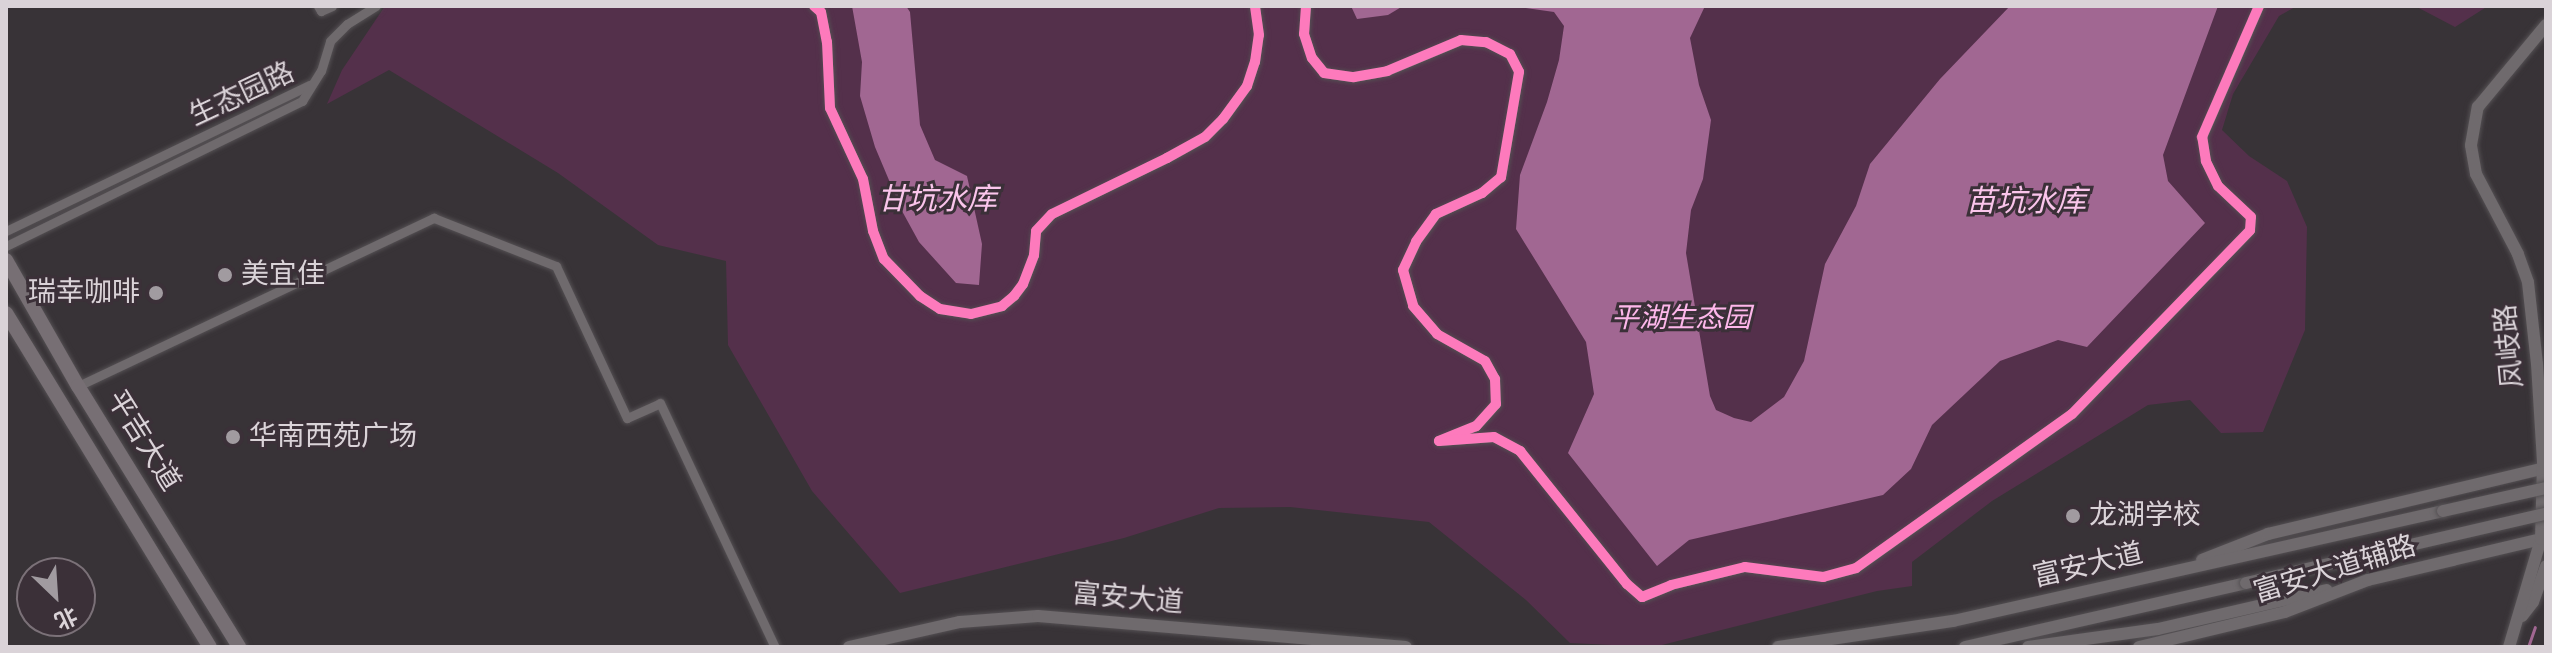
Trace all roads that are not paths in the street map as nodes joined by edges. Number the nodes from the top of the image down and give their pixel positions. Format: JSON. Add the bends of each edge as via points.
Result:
{"nodes":[{"id":1,"x":318,"y":6,"type":"edge"},
{"id":2,"x":332,"y":6,"type":"edge"},
{"id":3,"x":376,"y":6,"type":"edge"},
{"id":4,"x":814,"y":6,"type":"edge"},
{"id":5,"x":1255,"y":6,"type":"edge"},
{"id":6,"x":1306,"y":6,"type":"edge"},
{"id":7,"x":2259,"y":6,"type":"edge"},
{"id":8,"x":2546,"y":25,"type":"edge"},
{"id":9,"x":313,"y":84,"type":"junction"},
{"id":10,"x":6,"y":231,"type":"edge"},
{"id":11,"x":6,"y":246,"type":"edge"},
{"id":12,"x":6,"y":260,"type":"edge"},
{"id":13,"x":6,"y":313,"type":"edge"},
{"id":14,"x":78,"y":386,"type":"junction"},
{"id":15,"x":2544,"y":467,"type":"edge"},
{"id":16,"x":2546,"y":488,"type":"edge"},
{"id":17,"x":2546,"y":514,"type":"edge"},
{"id":18,"x":2544,"y":539,"type":"edge"},
{"id":19,"x":2546,"y":566,"type":"edge"},
{"id":20,"x":2171,"y":572,"type":"junction"},
{"id":21,"x":2368,"y":580,"type":"junction"},
{"id":22,"x":2517,"y":622,"type":"junction"},
{"id":23,"x":210,"y":647,"type":"edge"},
{"id":24,"x":239,"y":647,"type":"edge"},
{"id":25,"x":775,"y":647,"type":"edge"},
{"id":26,"x":849,"y":647,"type":"edge"},
{"id":27,"x":1406,"y":647,"type":"edge"},
{"id":28,"x":1778,"y":647,"type":"edge"},
{"id":29,"x":1965,"y":647,"type":"edge"},
{"id":30,"x":2028,"y":647,"type":"edge"},
{"id":31,"x":2139,"y":647,"type":"edge"},
{"id":32,"x":2509,"y":647,"type":"edge"}],
"edges":[{"from":1,"to":2,"type":"street","via":[[321,11]]},
{"from":3,"to":9,"type":"street","via":[[330,41]]},
{"from":4,"to":5,"type":"street","via":[[821,12],[827,42],[830,108],[863,179],[884,259],[940,309],[971,314],[1002,306],[1014,296],[1034,255],[1036,231],[1052,214],[1205,137],[1223,119],[1247,86],[1255,62]]},
{"from":6,"to":7,"type":"street","via":[[1304,34],[1324,73],[1354,77],[1387,71],[1461,40],[1486,42],[1510,54],[1519,72],[1501,177],[1482,193],[1436,214],[1403,270],[1413,306],[1437,334],[1485,361],[1495,379],[1496,404],[1476,426],[1439,441],[1494,437],[1520,451],[1642,597],[1745,567],[1823,577],[1856,568],[2072,414],[2250,230],[2251,217],[2227,197],[2212,174],[2202,137]]},
{"from":8,"to":15,"type":"main road","name":"凤岐路","via":[[2478,107],[2471,145],[2476,174],[2528,282]]},
{"from":9,"to":10,"type":"street","name":"生态园路"},
{"from":9,"to":11,"type":"street","name":"生态园路","via":[[302,101]]},
{"from":12,"to":14,"type":"main road","name":"平吉大道"},
{"from":13,"to":23,"type":"main road","name":"平吉大道"},
{"from":14,"to":24,"type":"main road","name":"平吉大道"},
{"from":14,"to":25,"type":"street","via":[[434,218],[556,266],[627,418],[660,403]]},
{"from":15,"to":18,"type":"main road","name":"凤岐路"},
{"from":15,"to":20,"type":"main road","name":"富安大道辅路","via":[[2268,534]]},
{"from":16,"to":20,"type":"main road","name":"富安大道","bridge":true},
{"from":17,"to":29,"type":"main road","name":"富安大道","bridge":true},
{"from":18,"to":21,"type":"main road","name":"富安大道辅路"},
{"from":18,"to":22,"type":"main road","name":"凤岐路"},
{"from":19,"to":22,"type":"main road","name":"凤岐路","via":[[2533,602]]},
{"from":20,"to":28,"type":"main road","name":"富安大道","via":[[1912,629]]},
{"from":21,"to":30,"type":"main road","via":[[2158,629]]},
{"from":21,"to":31,"type":"main road","name":"富安大道辅路","via":[[2264,618]]},
{"from":22,"to":32,"type":"main road","name":"凤岐路"},
{"from":26,"to":27,"type":"main road","name":"富安大道","via":[[960,622],[1038,616]]}]}
